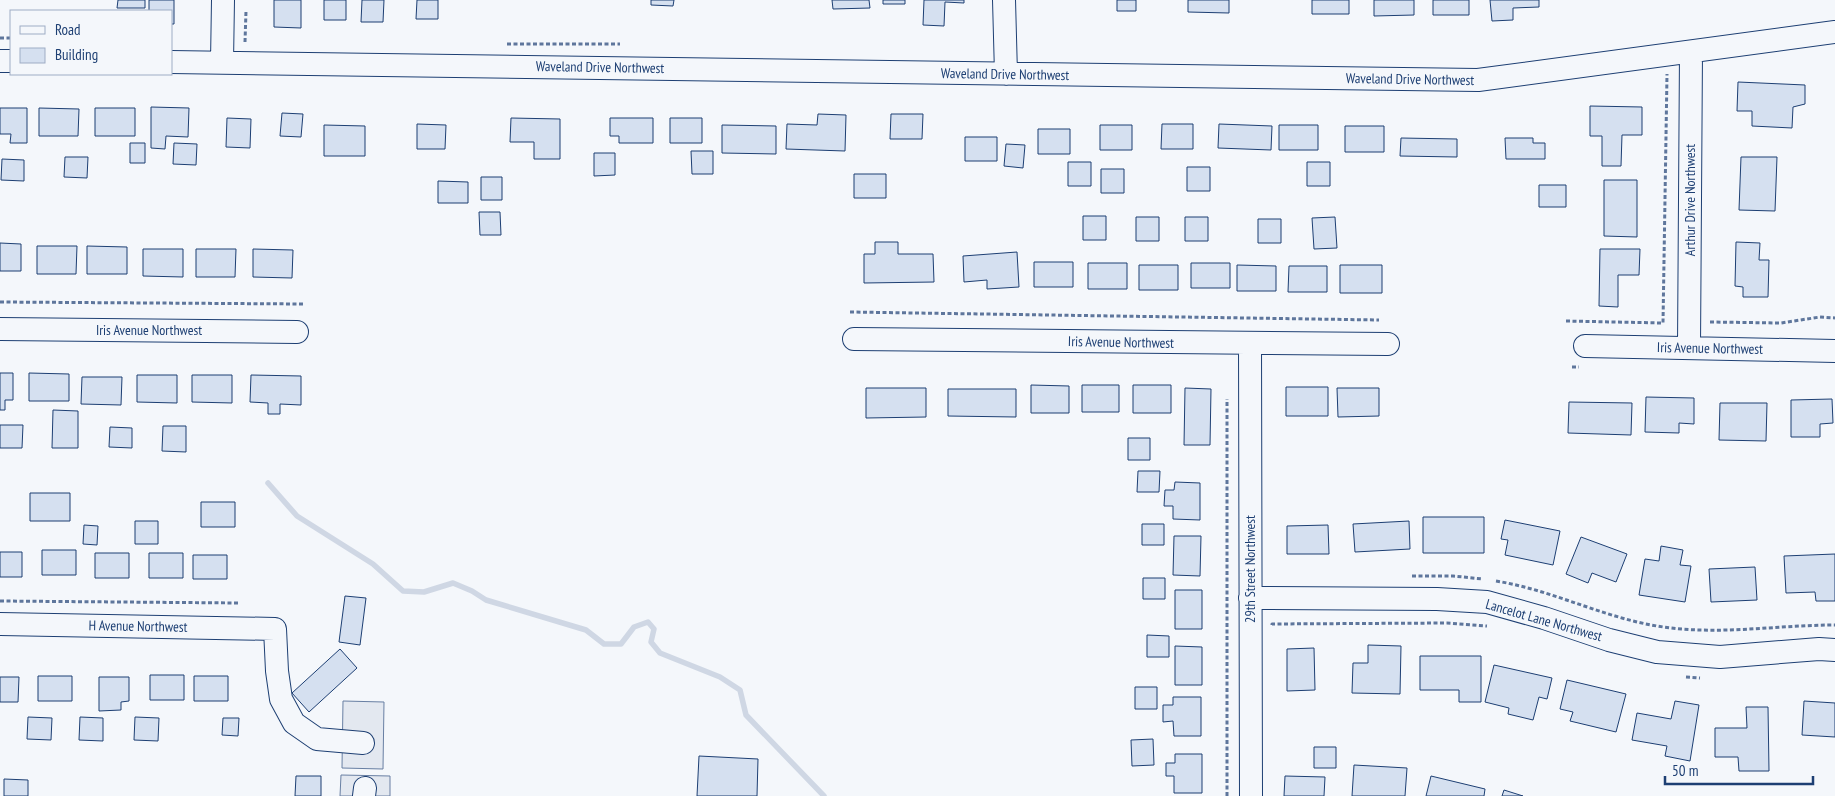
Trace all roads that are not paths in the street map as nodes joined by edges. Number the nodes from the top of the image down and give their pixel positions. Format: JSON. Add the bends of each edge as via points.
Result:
{"nodes":[{"id":1,"x":223,"y":0,"type":"edge"},
{"id":2,"x":1004,"y":0,"type":"edge"},
{"id":3,"x":1835,"y":32,"type":"edge"},
{"id":4,"x":1691,"y":52,"type":"junction"},
{"id":5,"x":172,"y":62,"type":"edge"},
{"id":6,"x":222,"y":62,"type":"junction"},
{"id":7,"x":1006,"y":74,"type":"junction"},
{"id":8,"x":0,"y":329,"type":"edge"},
{"id":9,"x":298,"y":332,"type":"dead end"},
{"id":10,"x":854,"y":339,"type":"dead end"},
{"id":11,"x":1250,"y":343,"type":"junction"},
{"id":12,"x":1388,"y":344,"type":"dead end"},
{"id":13,"x":1585,"y":346,"type":"dead end"},
{"id":14,"x":1690,"y":347,"type":"junction"},
{"id":15,"x":1835,"y":351,"type":"edge"},
{"id":16,"x":1250,"y":598,"type":"junction"},
{"id":17,"x":0,"y":624,"type":"edge"},
{"id":18,"x":1835,"y":650,"type":"edge"},
{"id":19,"x":363,"y":743,"type":"dead end"},
{"id":20,"x":1251,"y":796,"type":"edge"}],
"edges":[{"from":1,"to":6,"type":"street"},
{"from":2,"to":7,"type":"street"},
{"from":3,"to":4,"type":"street","name":"Waveland Drive Northwest"},
{"from":4,"to":7,"type":"street","name":"Waveland Drive Northwest","via":[[1478,80]]},
{"from":4,"to":14,"type":"street","name":"Arthur Drive Northwest"},
{"from":5,"to":6,"type":"street","name":"Waveland Drive Northwest"},
{"from":6,"to":7,"type":"street","name":"Waveland Drive Northwest"},
{"from":8,"to":9,"type":"street","name":"Iris Avenue Northwest"},
{"from":10,"to":11,"type":"street","name":"Iris Avenue Northwest"},
{"from":11,"to":12,"type":"street","name":"Iris Avenue Northwest"},
{"from":11,"to":16,"type":"street","name":"29th Street Northwest"},
{"from":13,"to":14,"type":"street","name":"Iris Avenue Northwest"},
{"from":14,"to":15,"type":"street","name":"Iris Avenue Northwest"},
{"from":16,"to":18,"type":"street","name":"Lancelot Lane Northwest","via":[[1487,602],[1656,652],[1720,657],[1819,648]]},
{"from":16,"to":20,"type":"street","name":"29th Street Northwest"},
{"from":17,"to":19,"type":"street","name":"H Avenue Northwest","via":[[275,629],[281,699],[294,723],[317,739]]}]}
